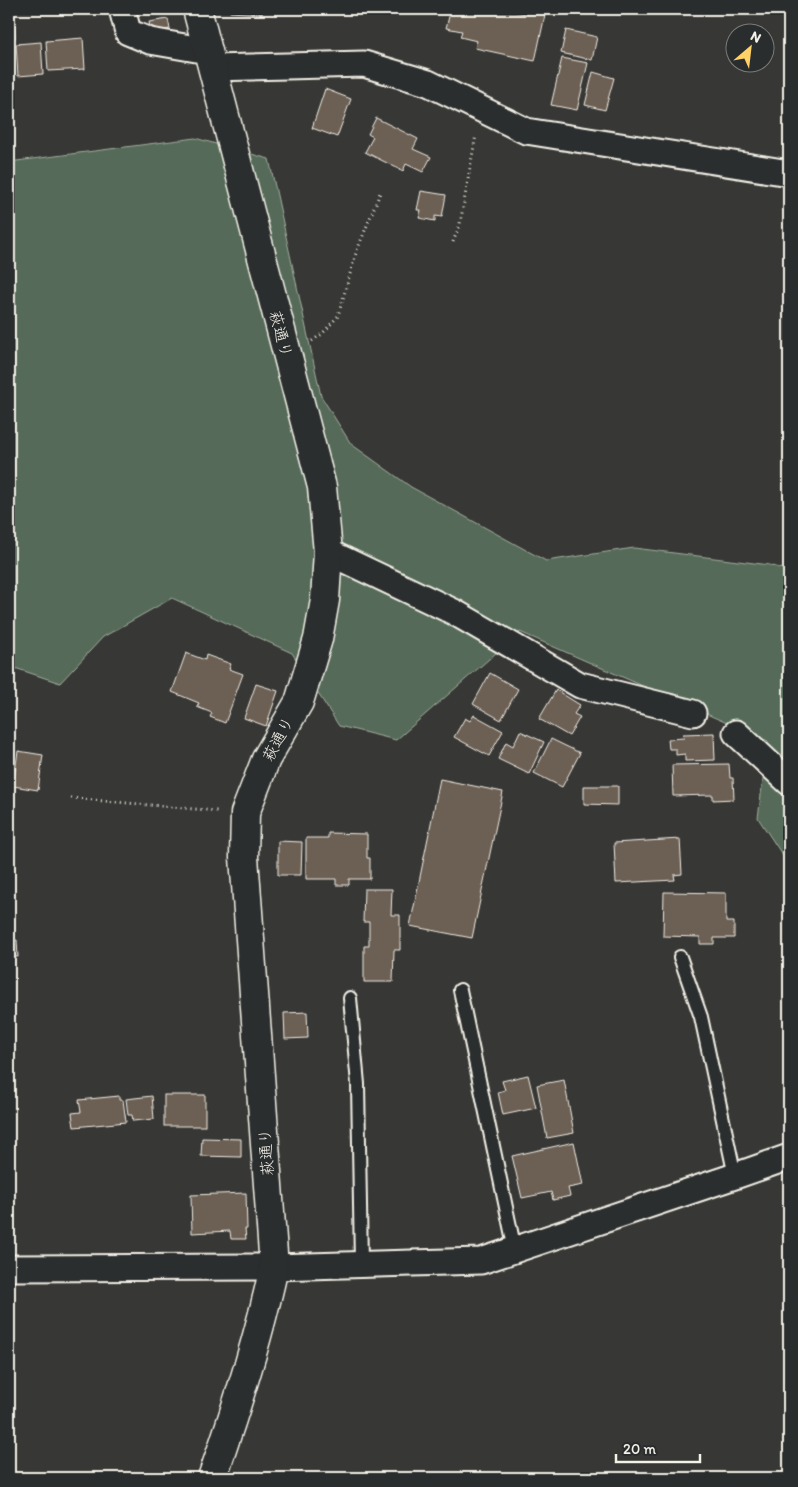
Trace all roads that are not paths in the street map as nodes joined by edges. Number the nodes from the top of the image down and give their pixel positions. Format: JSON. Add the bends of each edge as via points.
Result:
{"nodes":[{"id":1,"x":122,"y":9,"type":"edge"},
{"id":2,"x":196,"y":9,"type":"edge"},
{"id":3,"x":210,"y":60,"type":"junction"},
{"id":4,"x":789,"y":173,"type":"edge"},
{"id":5,"x":328,"y":552,"type":"junction"},
{"id":6,"x":693,"y":713,"type":"dead end"},
{"id":7,"x":736,"y":733,"type":"dead end"},
{"id":8,"x":789,"y":782,"type":"edge"},
{"id":9,"x":680,"y":957,"type":"dead end"},
{"id":10,"x":460,"y":990,"type":"dead end"},
{"id":11,"x":350,"y":998,"type":"dead end"},
{"id":12,"x":789,"y":1157,"type":"edge"},
{"id":13,"x":735,"y":1176,"type":"junction"},
{"id":14,"x":515,"y":1250,"type":"junction"},
{"id":15,"x":361,"y":1264,"type":"junction"},
{"id":16,"x":274,"y":1267,"type":"junction"},
{"id":17,"x":9,"y":1268,"type":"edge"},
{"id":18,"x":212,"y":1478,"type":"edge"}],
"edges":[{"from":1,"to":3,"type":"street","via":[[128,32]]},
{"from":2,"to":3,"type":"street","name":"萩通り"},
{"from":3,"to":4,"type":"street","via":[[364,64],[428,83],[526,132]]},
{"from":3,"to":5,"type":"street","name":"萩通り","via":[[322,487]]},
{"from":5,"to":6,"type":"street","via":[[454,612],[580,685]]},
{"from":5,"to":16,"type":"street","name":"萩通り","via":[[318,640],[298,702],[266,759],[245,813],[244,857]]},
{"from":7,"to":8,"type":"street"},
{"from":9,"to":13,"type":"lane","via":[[701,1017]]},
{"from":10,"to":14,"type":"lane"},
{"from":11,"to":15,"type":"lane","via":[[358,1084]]},
{"from":12,"to":13,"type":"street"},
{"from":13,"to":14,"type":"street"},
{"from":14,"to":15,"type":"street","via":[[481,1261]]},
{"from":15,"to":16,"type":"street"},
{"from":16,"to":17,"type":"street"},
{"from":16,"to":18,"type":"street","name":"萩通り","via":[[243,1391]]}]}
